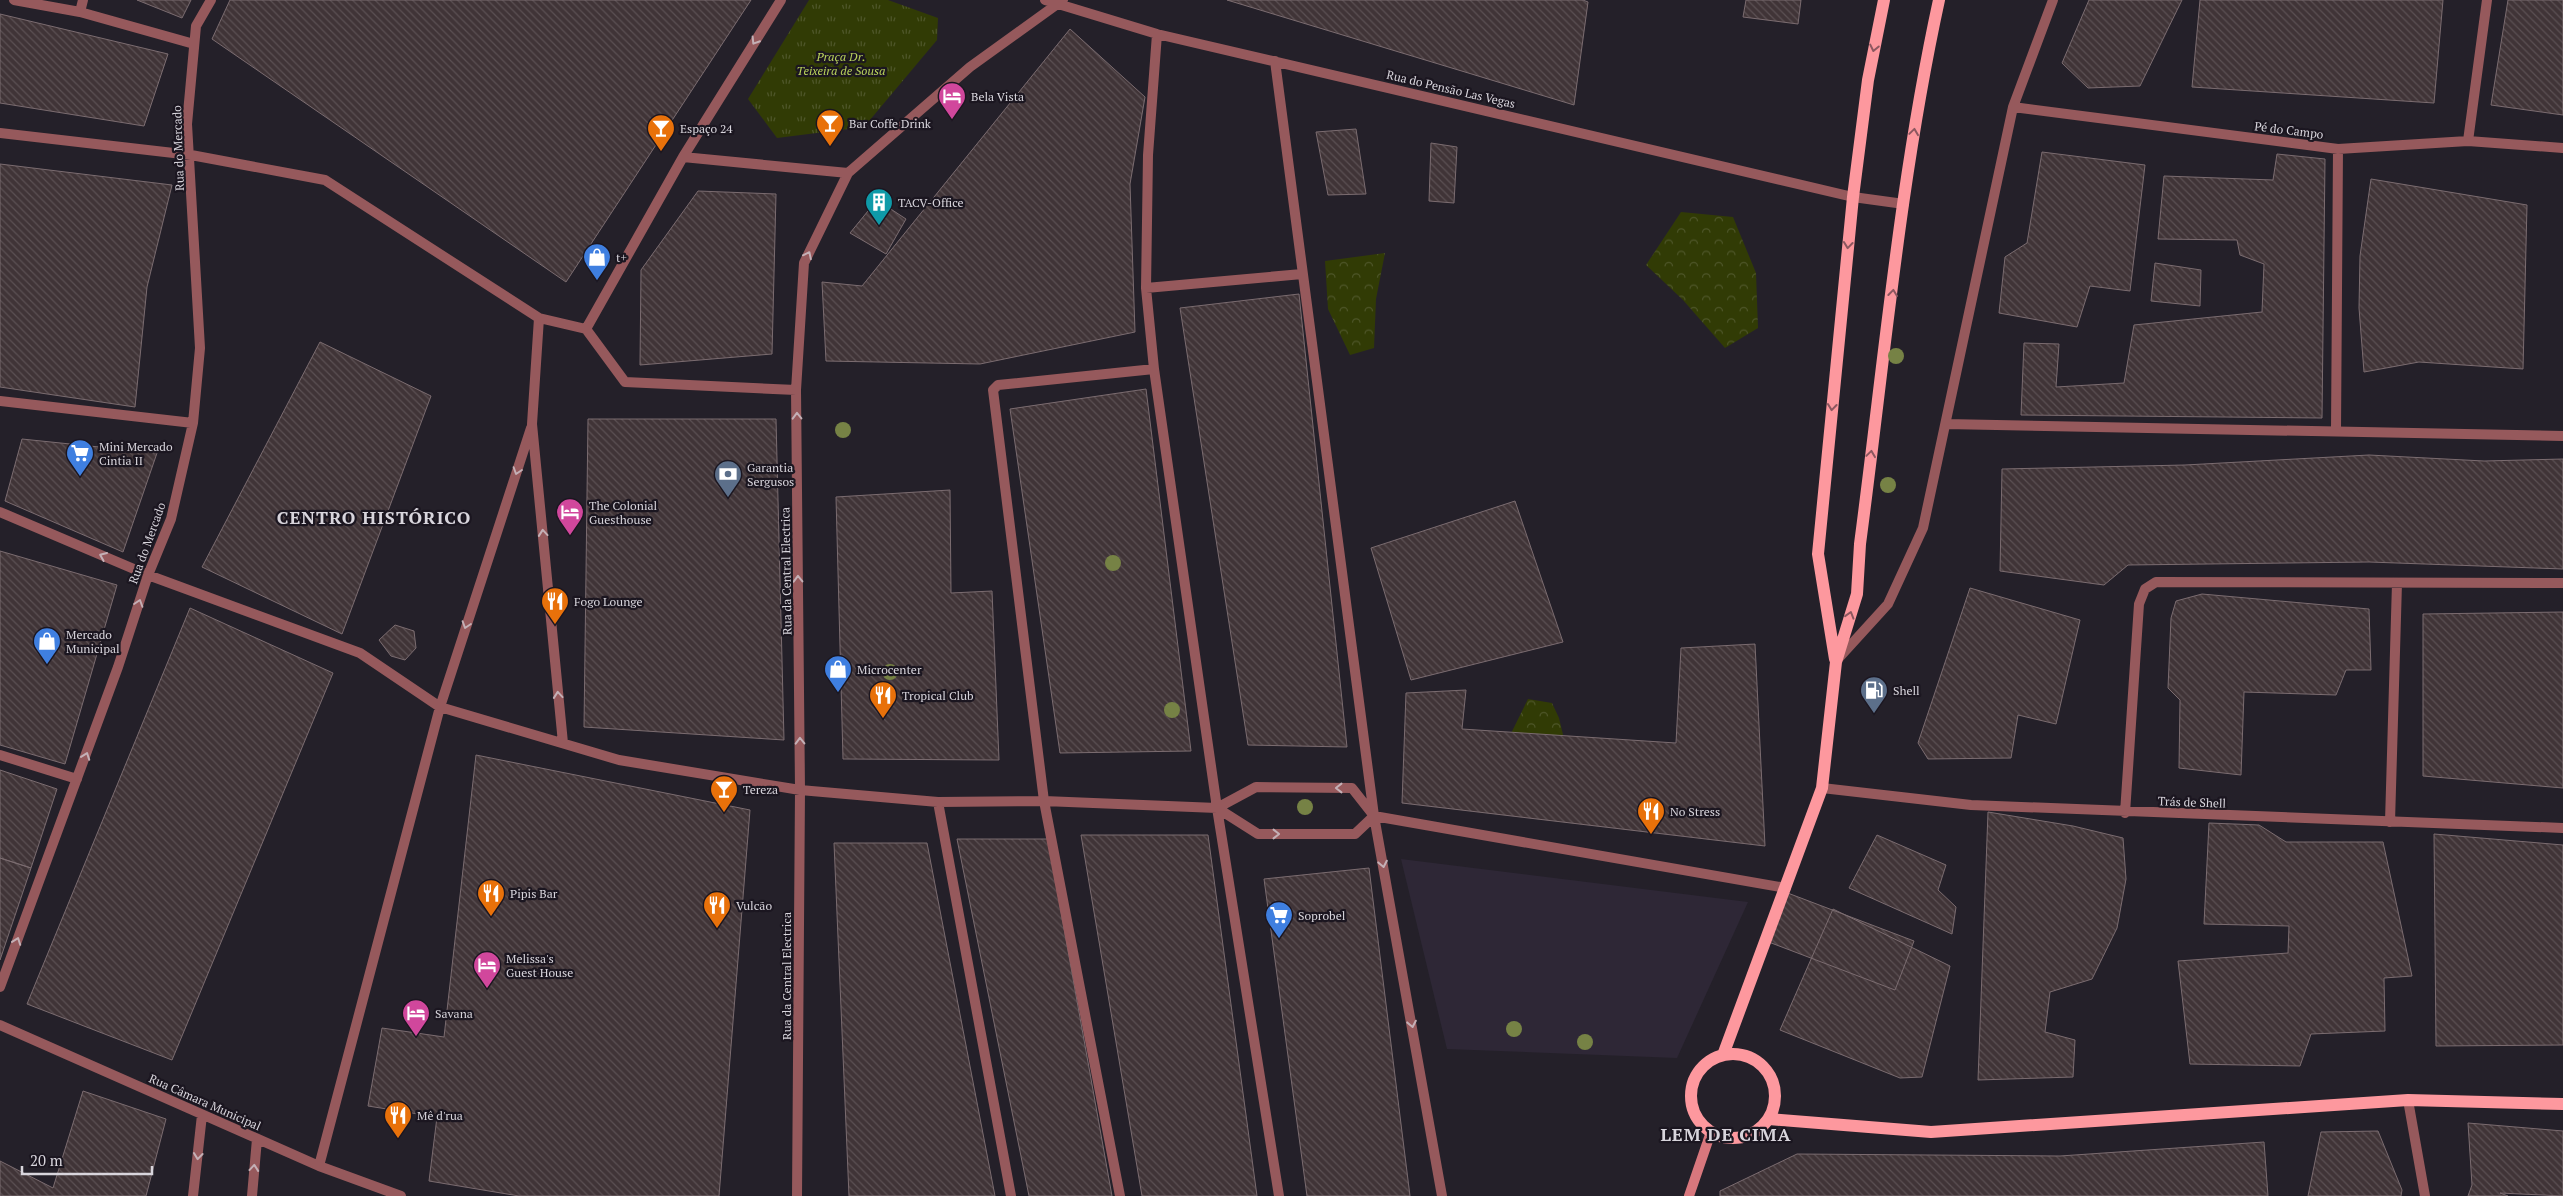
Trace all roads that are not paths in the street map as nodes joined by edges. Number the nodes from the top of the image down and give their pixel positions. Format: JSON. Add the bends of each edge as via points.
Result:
{"nodes":[{"id":1,"x":14,"y":0,"type":"edge"},
{"id":2,"x":83,"y":0,"type":"edge"},
{"id":3,"x":212,"y":0,"type":"edge"},
{"id":4,"x":781,"y":0,"type":"edge"},
{"id":5,"x":1045,"y":0,"type":"edge"},
{"id":6,"x":1884,"y":0,"type":"edge"},
{"id":7,"x":1939,"y":0,"type":"edge"},
{"id":8,"x":2053,"y":0,"type":"edge"},
{"id":9,"x":2487,"y":0,"type":"edge"},
{"id":10,"x":1060,"y":2,"type":"edge"},
{"id":11,"x":80,"y":12,"type":"junction"},
{"id":12,"x":1157,"y":34,"type":"junction"},
{"id":13,"x":194,"y":44,"type":"junction"},
{"id":14,"x":1275,"y":61,"type":"junction"},
{"id":15,"x":2013,"y":107,"type":"junction"},
{"id":16,"x":0,"y":133,"type":"edge"},
{"id":17,"x":2468,"y":141,"type":"junction"},
{"id":18,"x":2563,"y":148,"type":"edge"},
{"id":19,"x":2338,"y":149,"type":"junction"},
{"id":20,"x":190,"y":156,"type":"junction"},
{"id":21,"x":684,"y":157,"type":"junction"},
{"id":22,"x":848,"y":172,"type":"junction"},
{"id":23,"x":1853,"y":197,"type":"junction"},
{"id":24,"x":1904,"y":204,"type":"junction"},
{"id":25,"x":1302,"y":274,"type":"junction"},
{"id":26,"x":1146,"y":288,"type":"junction"},
{"id":27,"x":539,"y":318,"type":"junction"},
{"id":28,"x":586,"y":329,"type":"junction"},
{"id":29,"x":1154,"y":369,"type":"junction"},
{"id":30,"x":796,"y":390,"type":"junction"},
{"id":31,"x":0,"y":401,"type":"edge"},
{"id":32,"x":193,"y":423,"type":"junction"},
{"id":33,"x":532,"y":424,"type":"junction"},
{"id":34,"x":1946,"y":424,"type":"junction"},
{"id":35,"x":2336,"y":430,"type":"junction"},
{"id":36,"x":2563,"y":436,"type":"edge"},
{"id":37,"x":0,"y":512,"type":"edge"},
{"id":38,"x":148,"y":575,"type":"junction"},
{"id":39,"x":2397,"y":583,"type":"junction"},
{"id":40,"x":2563,"y":583,"type":"edge"},
{"id":41,"x":1836,"y":662,"type":"junction"},
{"id":42,"x":440,"y":707,"type":"junction"},
{"id":43,"x":563,"y":743,"type":"junction"},
{"id":44,"x":0,"y":755,"type":"edge"},
{"id":45,"x":78,"y":779,"type":"junction"},
{"id":46,"x":1822,"y":788,"type":"junction"},
{"id":47,"x":800,"y":790,"type":"junction"},
{"id":48,"x":1044,"y":801,"type":"junction"},
{"id":49,"x":938,"y":802,"type":"junction"},
{"id":50,"x":1217,"y":808,"type":"junction"},
{"id":51,"x":2125,"y":812,"type":"junction"},
{"id":52,"x":1374,"y":816,"type":"junction"},
{"id":53,"x":2390,"y":822,"type":"junction"},
{"id":54,"x":2563,"y":828,"type":"edge"},
{"id":55,"x":1786,"y":888,"type":"junction"},
{"id":56,"x":0,"y":987,"type":"edge"},
{"id":57,"x":0,"y":1026,"type":"edge"},
{"id":58,"x":1723,"y":1055,"type":"junction"},
{"id":59,"x":2408,"y":1100,"type":"junction"},
{"id":60,"x":2563,"y":1104,"type":"edge"},
{"id":61,"x":202,"y":1115,"type":"junction"},
{"id":62,"x":1770,"y":1119,"type":"junction"},
{"id":63,"x":1711,"y":1132,"type":"junction"},
{"id":64,"x":257,"y":1140,"type":"junction"},
{"id":65,"x":319,"y":1166,"type":"junction"},
{"id":66,"x":193,"y":1196,"type":"edge"},
{"id":67,"x":252,"y":1196,"type":"edge"},
{"id":68,"x":401,"y":1196,"type":"edge"},
{"id":69,"x":797,"y":1196,"type":"edge"},
{"id":70,"x":1011,"y":1196,"type":"edge"},
{"id":71,"x":1120,"y":1196,"type":"edge"},
{"id":72,"x":1279,"y":1196,"type":"edge"},
{"id":73,"x":1442,"y":1196,"type":"edge"},
{"id":74,"x":1690,"y":1196,"type":"edge"},
{"id":75,"x":2425,"y":1196,"type":"edge"}],
"edges":[{"from":1,"to":11,"type":"street"},
{"from":2,"to":11,"type":"street"},
{"from":3,"to":13,"type":"street","name":"Rua do Mercado","via":[[196,26]]},
{"from":4,"to":21,"type":"street","one_way":true},
{"from":5,"to":10,"type":"street","name":"Rua do Pensão Las Vegas"},
{"from":6,"to":23,"type":"main road","one_way":true,"via":[[1868,80]]},
{"from":24,"to":7,"type":"main road","one_way":true,"via":[[1922,79]]},
{"from":8,"to":15,"type":"street"},
{"from":9,"to":17,"type":"street"},
{"from":10,"to":12,"type":"street","name":"Rua do Pensão Las Vegas"},
{"from":10,"to":22,"type":"street","name":"Rua da Central Electrica","via":[[970,67]]},
{"from":11,"to":13,"type":"street"},
{"from":12,"to":14,"type":"street","name":"Rua do Pensão Las Vegas"},
{"from":12,"to":26,"type":"street","via":[[1148,155]]},
{"from":13,"to":20,"type":"street","name":"Rua do Mercado","via":[[188,124]]},
{"from":14,"to":23,"type":"street","name":"Rua do Pensão Las Vegas"},
{"from":14,"to":25,"type":"street"},
{"from":15,"to":19,"type":"street","name":"Pé do Campo"},
{"from":15,"to":34,"type":"street"},
{"from":16,"to":20,"type":"street"},
{"from":17,"to":18,"type":"street","name":"Pé do Campo"},
{"from":17,"to":19,"type":"street","name":"Pé do Campo"},
{"from":19,"to":35,"type":"street"},
{"from":20,"to":27,"type":"street","via":[[325,180]]},
{"from":20,"to":32,"type":"street","name":"Rua do Mercado","via":[[200,348]]},
{"from":21,"to":22,"type":"street"},
{"from":21,"to":28,"type":"street"},
{"from":30,"to":22,"type":"street","name":"Rua da Central Electrica","one_way":true,"via":[[804,263]]},
{"from":23,"to":24,"type":"street","name":"Rua do Pensão Las Vegas"},
{"from":23,"to":41,"type":"main road","one_way":true,"via":[[1818,554]]},
{"from":41,"to":24,"type":"main road","one_way":true,"via":[[1857,594],[1860,544]]},
{"from":25,"to":26,"type":"street"},
{"from":25,"to":52,"type":"street"},
{"from":26,"to":29,"type":"street"},
{"from":27,"to":28,"type":"street"},
{"from":27,"to":33,"type":"street"},
{"from":28,"to":30,"type":"street","via":[[625,382]]},
{"from":29,"to":48,"type":"street","via":[[998,385],[993,390]]},
{"from":29,"to":50,"type":"street"},
{"from":47,"to":30,"type":"street","name":"Rua da Central Electrica","one_way":true},
{"from":31,"to":32,"type":"street"},
{"from":32,"to":38,"type":"street","name":"Rua do Mercado","via":[[171,519]]},
{"from":33,"to":42,"type":"street","one_way":true},
{"from":43,"to":33,"type":"street","one_way":true},
{"from":34,"to":35,"type":"street"},
{"from":34,"to":41,"type":"street","via":[[1923,528],[1888,604]]},
{"from":35,"to":36,"type":"street"},
{"from":38,"to":37,"type":"street","one_way":true},
{"from":38,"to":42,"type":"street","via":[[360,653]]},
{"from":45,"to":38,"type":"street","name":"Rua do Mercado","one_way":true},
{"from":39,"to":40,"type":"street"},
{"from":39,"to":51,"type":"street","via":[[2156,582],[2145,589],[2139,604]]},
{"from":39,"to":53,"type":"street"},
{"from":41,"to":46,"type":"main road"},
{"from":42,"to":43,"type":"street"},
{"from":42,"to":65,"type":"street"},
{"from":43,"to":47,"type":"street","via":[[619,760]]},
{"from":44,"to":45,"type":"street"},
{"from":56,"to":45,"type":"street","name":"Rua do Mercado","one_way":true},
{"from":46,"to":51,"type":"street","name":"Trás de Shell","via":[[1971,805]]},
{"from":46,"to":55,"type":"main road"},
{"from":47,"to":49,"type":"street"},
{"from":47,"to":69,"type":"street","name":"Rua da Central Electrica"},
{"from":48,"to":49,"type":"street"},
{"from":48,"to":50,"type":"street"},
{"from":48,"to":71,"type":"street"},
{"from":49,"to":70,"type":"street"},
{"from":50,"to":52,"type":"street","one_way":true,"via":[[1258,834],[1355,834]]},
{"from":52,"to":50,"type":"street","one_way":true,"via":[[1352,788],[1256,788]]},
{"from":50,"to":72,"type":"street"},
{"from":51,"to":53,"type":"street","name":"Trás de Shell"},
{"from":52,"to":55,"type":"street"},
{"from":52,"to":73,"type":"street","one_way":true},
{"from":53,"to":54,"type":"street","name":"Trás de Shell"},
{"from":55,"to":58,"type":"main road"},
{"from":57,"to":61,"type":"street","name":"Rua Câmara Municipal"},
{"from":58,"to":62,"type":"main road","via":[[1740,1054],[1755,1060],[1768,1071],[1775,1086],[1775,1103]]},
{"from":58,"to":63,"type":"main road","via":[[1708,1062],[1697,1074],[1691,1089],[1692,1106],[1698,1121]]},
{"from":59,"to":60,"type":"main road"},
{"from":59,"to":62,"type":"main road","via":[[1931,1132]]},
{"from":59,"to":75,"type":"street"},
{"from":61,"to":64,"type":"street","name":"Rua Câmara Municipal"},
{"from":61,"to":66,"type":"street","one_way":true},
{"from":62,"to":63,"type":"main road","via":[[1758,1131],[1743,1138],[1726,1138]]},
{"from":63,"to":74,"type":"main road"},
{"from":64,"to":65,"type":"street","name":"Rua Câmara Municipal"},
{"from":67,"to":64,"type":"street","one_way":true},
{"from":65,"to":68,"type":"street","name":"Rua Câmara Municipal"}]}
